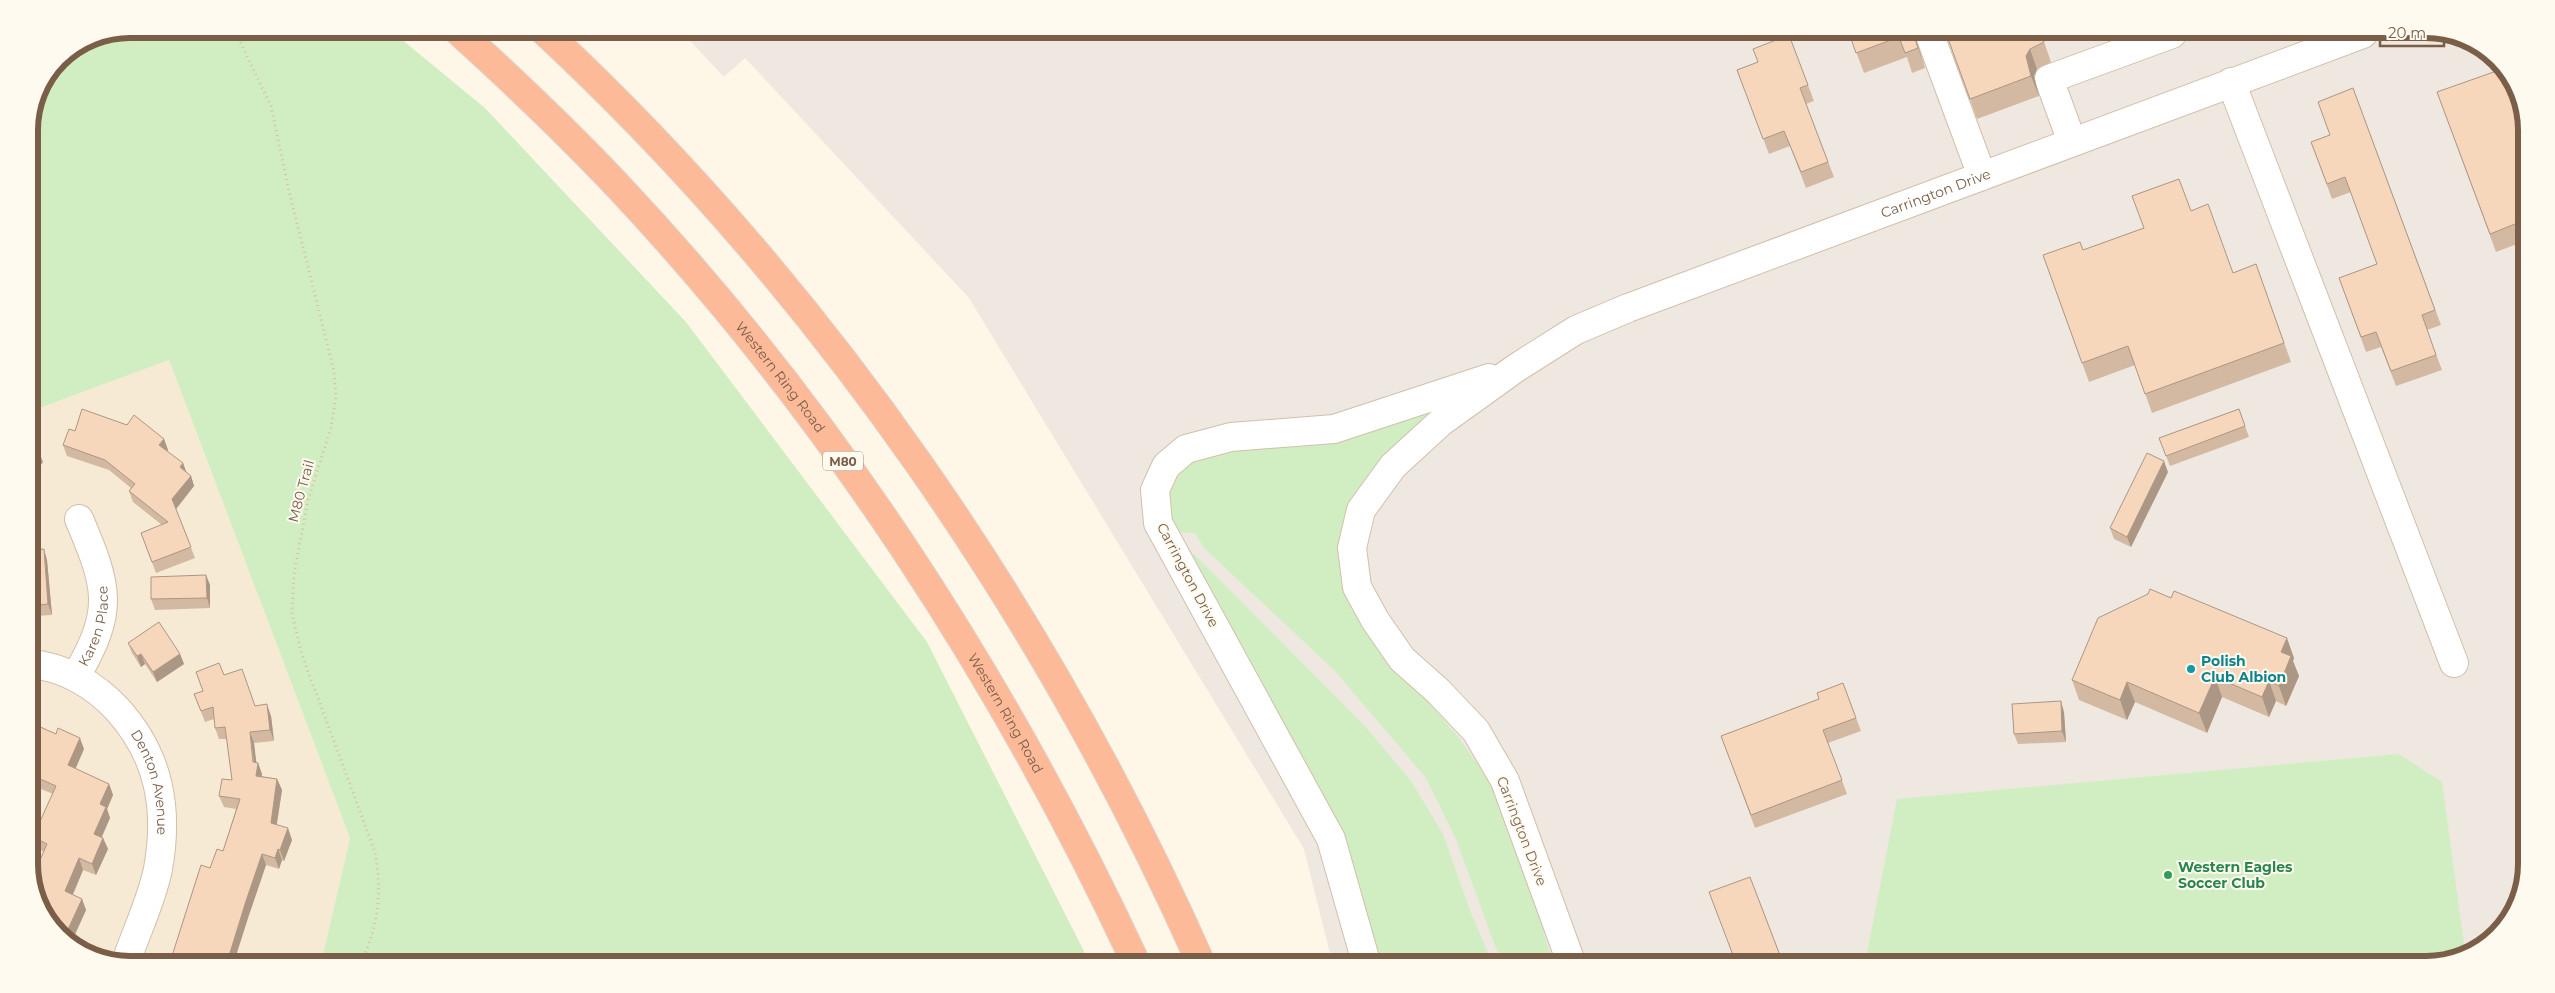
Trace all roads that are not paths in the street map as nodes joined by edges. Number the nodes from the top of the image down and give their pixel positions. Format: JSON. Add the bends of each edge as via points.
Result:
{"nodes":[{"id":1,"x":465,"y":38,"type":"edge"},
{"id":2,"x":551,"y":38,"type":"edge"},
{"id":3,"x":1931,"y":38,"type":"edge"},
{"id":4,"x":2161,"y":38,"type":"edge"},
{"id":5,"x":2352,"y":38,"type":"edge"},
{"id":6,"x":2231,"y":82,"type":"junction"},
{"id":7,"x":2072,"y":142,"type":"junction"},
{"id":8,"x":1982,"y":176,"type":"junction"},
{"id":9,"x":1516,"y":368,"type":"junction"},
{"id":10,"x":79,"y":519,"type":"dead end"},
{"id":11,"x":2454,"y":663,"type":"dead end"},
{"id":12,"x":38,"y":666,"type":"edge"},
{"id":13,"x":76,"y":676,"type":"junction"},
{"id":14,"x":128,"y":956,"type":"edge"},
{"id":15,"x":1133,"y":956,"type":"edge"},
{"id":16,"x":1198,"y":956,"type":"edge"},
{"id":17,"x":1364,"y":956,"type":"edge"},
{"id":18,"x":1569,"y":956,"type":"edge"}],
"edges":[{"from":1,"to":15,"type":"highway","name":"Western Ring Road","number":"M80","via":[[562,130],[662,234],[828,439],[932,591],[1028,751]]},
{"from":2,"to":16,"type":"highway","via":[[627,112],[755,253],[801,308],[932,483],[1039,649],[1120,798]]},
{"from":3,"to":8,"type":"street"},
{"from":4,"to":7,"type":"street","via":[[2049,79]]},
{"from":5,"to":6,"type":"street","name":"Carrington Drive"},
{"from":6,"to":7,"type":"street","name":"Carrington Drive"},
{"from":6,"to":11,"type":"street"},
{"from":7,"to":8,"type":"street","name":"Carrington Drive"},
{"from":8,"to":9,"type":"street","name":"Carrington Drive","via":[[1628,308],[1576,330]]},
{"from":9,"to":17,"type":"street","name":"Carrington Drive","via":[[1334,429],[1230,437],[1186,449],[1166,466],[1155,490],[1158,524],[1330,839]]},
{"from":9,"to":18,"type":"street","name":"Carrington Drive","via":[[1441,422],[1393,466],[1361,510],[1352,548],[1357,587],[1375,620],[1402,659],[1476,731],[1505,781]]},
{"from":10,"to":13,"type":"street","name":"Karen Place","via":[[98,564],[104,601],[102,621],[90,653]]},
{"from":12,"to":13,"type":"street","name":"Denton Avenue"},
{"from":13,"to":14,"type":"street","name":"Denton Avenue","via":[[106,697],[130,724],[150,757],[158,781],[163,826],[158,870]]}]}
